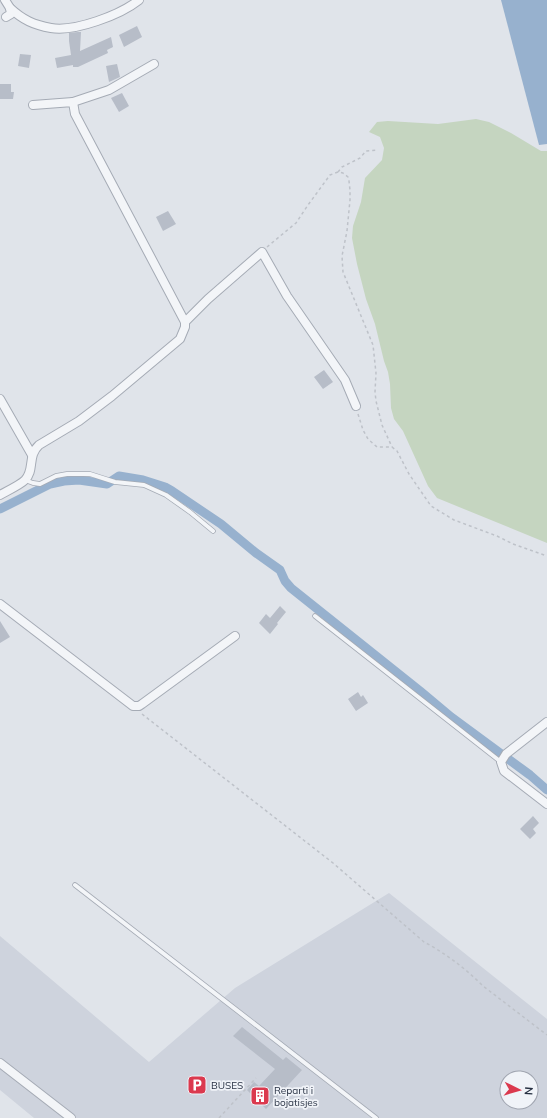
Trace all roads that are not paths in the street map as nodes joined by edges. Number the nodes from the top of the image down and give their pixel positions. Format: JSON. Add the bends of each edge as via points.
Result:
{"nodes":[{"id":1,"x":5,"y":0,"type":"edge"},
{"id":2,"x":139,"y":0,"type":"edge"},
{"id":3,"x":10,"y":8,"type":"junction"},
{"id":4,"x":6,"y":17,"type":"dead end"},
{"id":5,"x":154,"y":64,"type":"dead end"},
{"id":6,"x":73,"y":102,"type":"junction"},
{"id":7,"x":34,"y":105,"type":"dead end"},
{"id":8,"x":185,"y":322,"type":"junction"},
{"id":9,"x":0,"y":399,"type":"edge"},
{"id":10,"x":356,"y":406,"type":"road end"},
{"id":11,"x":32,"y":456,"type":"junction"},
{"id":12,"x":25,"y":480,"type":"junction"},
{"id":13,"x":0,"y":495,"type":"edge"},
{"id":14,"x":213,"y":531,"type":"dead end"},
{"id":15,"x":0,"y":604,"type":"edge"},
{"id":16,"x":315,"y":616,"type":"dead end"},
{"id":17,"x":235,"y":636,"type":"dead end"},
{"id":18,"x":547,"y":722,"type":"edge"},
{"id":19,"x":503,"y":758,"type":"junction"},
{"id":20,"x":547,"y":804,"type":"edge"},
{"id":21,"x":75,"y":885,"type":"dead end"},
{"id":22,"x":0,"y":1063,"type":"edge"},
{"id":23,"x":71,"y":1118,"type":"edge"},
{"id":24,"x":376,"y":1118,"type":"edge"}],
"edges":[{"from":1,"to":3,"type":"street"},
{"from":2,"to":3,"type":"street","via":[[102,20],[63,28],[27,21]]},
{"from":3,"to":4,"type":"street","via":[[11,14]]},
{"from":5,"to":6,"type":"street","via":[[109,90]]},
{"from":6,"to":7,"type":"street"},
{"from":6,"to":8,"type":"street","via":[[75,114]]},
{"from":8,"to":10,"type":"street","via":[[262,252],[287,296],[345,380]]},
{"from":8,"to":11,"type":"street","via":[[180,339],[79,421],[39,445]]},
{"from":9,"to":11,"type":"street"},
{"from":11,"to":12,"type":"street"},
{"from":12,"to":13,"type":"street"},
{"from":12,"to":14,"type":"lane","via":[[40,484],[56,476],[90,474],[115,482],[144,485],[166,495]]},
{"from":15,"to":17,"type":"street","via":[[133,706],[142,704]]},
{"from":16,"to":19,"type":"lane"},
{"from":18,"to":19,"type":"street"},
{"from":19,"to":20,"type":"street","via":[[504,770]]},
{"from":21,"to":24,"type":"lane"},
{"from":22,"to":23,"type":"street"}]}
